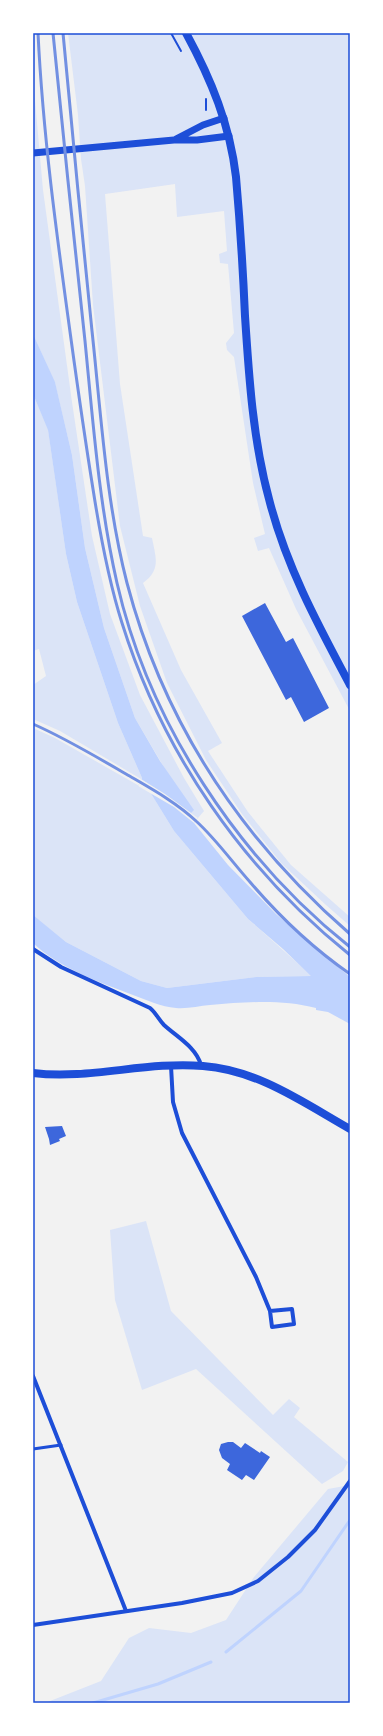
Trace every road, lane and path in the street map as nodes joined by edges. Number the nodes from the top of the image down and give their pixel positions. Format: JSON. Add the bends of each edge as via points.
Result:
{"nodes":[{"id":1,"x":171,"y":33,"type":"edge"},
{"id":2,"x":186,"y":33,"type":"edge"},
{"id":3,"x":181,"y":51,"type":"dead end"},
{"id":4,"x":206,"y":98,"type":"dead end"},
{"id":5,"x":206,"y":110,"type":"dead end"},
{"id":6,"x":224,"y":118,"type":"junction"},
{"id":7,"x":229,"y":136,"type":"junction"},
{"id":8,"x":174,"y":140,"type":"junction"},
{"id":9,"x":36,"y":153,"type":"edge"},
{"id":10,"x":350,"y":685,"type":"edge"},
{"id":11,"x":33,"y":949,"type":"edge"},
{"id":12,"x":171,"y":1066,"type":"junction"},
{"id":13,"x":201,"y":1066,"type":"junction"},
{"id":14,"x":33,"y":1073,"type":"edge"},
{"id":15,"x":350,"y":1129,"type":"edge"},
{"id":16,"x":270,"y":1311,"type":"junction"},
{"id":17,"x":33,"y":1376,"type":"edge"},
{"id":18,"x":61,"y":1445,"type":"junction"},
{"id":19,"x":33,"y":1449,"type":"edge"},
{"id":20,"x":350,"y":1482,"type":"edge"},
{"id":21,"x":126,"y":1611,"type":"junction"},
{"id":22,"x":33,"y":1625,"type":"edge"}],
"edges":[{"from":1,"to":3,"type":"path"},
{"from":2,"to":6,"type":"main road","via":[[210,80]]},
{"from":4,"to":5,"type":"path"},
{"from":6,"to":7,"type":"main road"},
{"from":6,"to":8,"type":"street","via":[[203,125]]},
{"from":7,"to":8,"type":"street"},
{"from":7,"to":10,"type":"main road","via":[[236,177],[257,445],[283,546],[302,594]]},
{"from":8,"to":9,"type":"street"},
{"from":11,"to":13,"type":"street","via":[[61,967],[150,1008],[162,1023],[190,1046],[200,1060]]},
{"from":12,"to":13,"type":"main road"},
{"from":12,"to":14,"type":"main road"},
{"from":12,"to":16,"type":"street","via":[[173,1102],[182,1133],[256,1277]]},
{"from":13,"to":15,"type":"main road","via":[[243,1073],[268,1083]]},
{"from":16,"to":16,"type":"street","via":[[272,1327],[294,1324],[292,1309]]},
{"from":17,"to":18,"type":"street"},
{"from":18,"to":19,"type":"lane"},
{"from":18,"to":21,"type":"street"},
{"from":20,"to":21,"type":"street","via":[[316,1530],[258,1581],[232,1593]]},
{"from":21,"to":22,"type":"street"}]}
